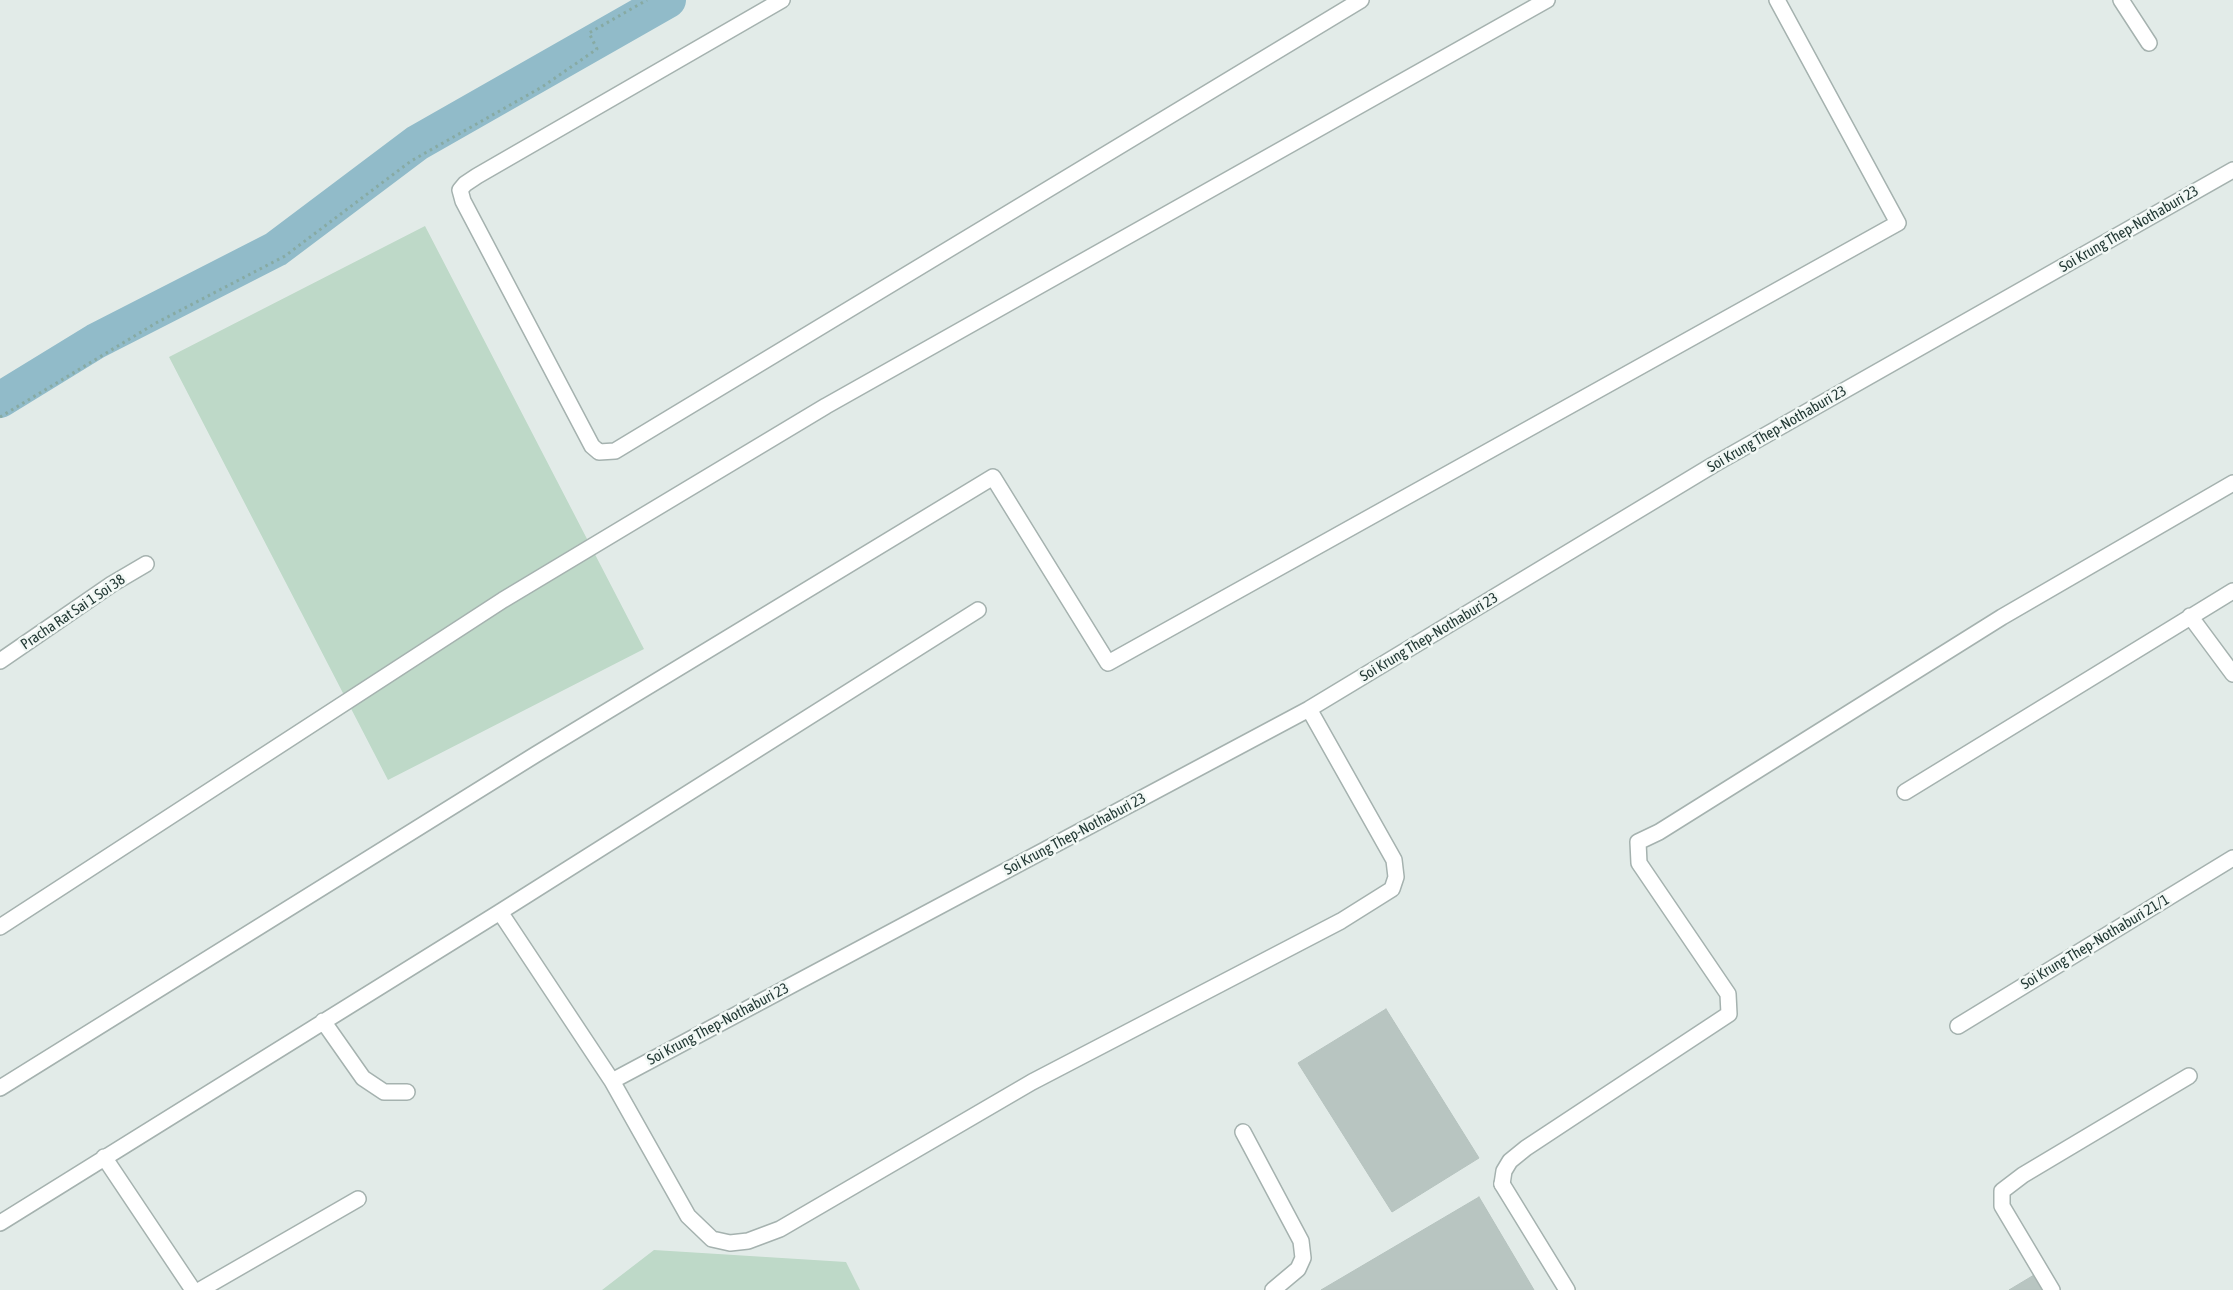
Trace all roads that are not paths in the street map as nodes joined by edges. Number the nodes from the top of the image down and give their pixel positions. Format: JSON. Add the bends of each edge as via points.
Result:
{"nodes":[{"id":1,"x":782,"y":0,"type":"edge"},
{"id":2,"x":1362,"y":0,"type":"edge"},
{"id":3,"x":1547,"y":0,"type":"edge"},
{"id":4,"x":1777,"y":0,"type":"edge"},
{"id":5,"x":2121,"y":0,"type":"edge"},
{"id":6,"x":2149,"y":43,"type":"dead end"},
{"id":7,"x":2233,"y":170,"type":"edge"},
{"id":8,"x":2233,"y":483,"type":"edge"},
{"id":9,"x":146,"y":564,"type":"dead end"},
{"id":10,"x":2233,"y":591,"type":"edge"},
{"id":11,"x":978,"y":610,"type":"dead end"},
{"id":12,"x":2190,"y":616,"type":"junction"},
{"id":13,"x":0,"y":661,"type":"edge"},
{"id":14,"x":2233,"y":674,"type":"edge"},
{"id":15,"x":1309,"y":709,"type":"junction"},
{"id":16,"x":1905,"y":792,"type":"dead end"},
{"id":17,"x":2233,"y":858,"type":"edge"},
{"id":18,"x":500,"y":912,"type":"junction"},
{"id":19,"x":0,"y":927,"type":"edge"},
{"id":20,"x":323,"y":1021,"type":"junction"},
{"id":21,"x":1958,"y":1026,"type":"dead end"},
{"id":22,"x":2189,"y":1076,"type":"dead end"},
{"id":23,"x":612,"y":1081,"type":"junction"},
{"id":24,"x":0,"y":1088,"type":"edge"},
{"id":25,"x":408,"y":1092,"type":"dead end"},
{"id":26,"x":1243,"y":1132,"type":"dead end"},
{"id":27,"x":104,"y":1157,"type":"junction"},
{"id":28,"x":358,"y":1199,"type":"dead end"},
{"id":29,"x":0,"y":1223,"type":"edge"},
{"id":30,"x":193,"y":1290,"type":"edge"},
{"id":31,"x":200,"y":1290,"type":"edge"},
{"id":32,"x":1273,"y":1290,"type":"edge"},
{"id":33,"x":1567,"y":1290,"type":"edge"},
{"id":34,"x":2052,"y":1290,"type":"edge"}],
"edges":[{"from":1,"to":2,"type":"street","via":[[477,176],[460,190],[592,446],[598,452],[615,451]]},
{"from":3,"to":19,"type":"street","via":[[809,416],[503,600]]},
{"from":4,"to":24,"type":"street","via":[[1898,223],[1108,663],[993,477],[535,755]]},
{"from":5,"to":6,"type":"street"},
{"from":7,"to":15,"type":"street","name":"Soi Krung Thep-Nothaburi 23","via":[[1713,465]]},
{"from":8,"to":33,"type":"street","via":[[2002,617],[1659,832],[1638,842],[1639,863],[1728,994],[1729,1014],[1526,1148],[1510,1161],[1504,1171],[1502,1184]]},
{"from":9,"to":13,"type":"street","name":"Pracha Rat Sai 1 Soi 38"},
{"from":10,"to":12,"type":"street"},
{"from":11,"to":18,"type":"street"},
{"from":12,"to":14,"type":"street"},
{"from":12,"to":16,"type":"street"},
{"from":15,"to":23,"type":"street","name":"Soi Krung Thep-Nothaburi 23"},
{"from":15,"to":23,"type":"street","via":[[1394,860],[1396,877],[1392,889],[1341,921],[1032,1082],[780,1229],[748,1241],[730,1243],[712,1239],[688,1216]]},
{"from":17,"to":21,"type":"street","name":"Soi Krung Thep-Nothaburi 21/1"},
{"from":18,"to":20,"type":"street"},
{"from":18,"to":23,"type":"street"},
{"from":20,"to":25,"type":"street","via":[[363,1078],[384,1092]]},
{"from":20,"to":27,"type":"street"},
{"from":22,"to":34,"type":"street","via":[[2002,1191],[2002,1206]]},
{"from":26,"to":32,"type":"street","via":[[1301,1240],[1303,1258],[1298,1269]]},
{"from":27,"to":29,"type":"street"},
{"from":27,"to":30,"type":"street"},
{"from":28,"to":31,"type":"street"}]}
